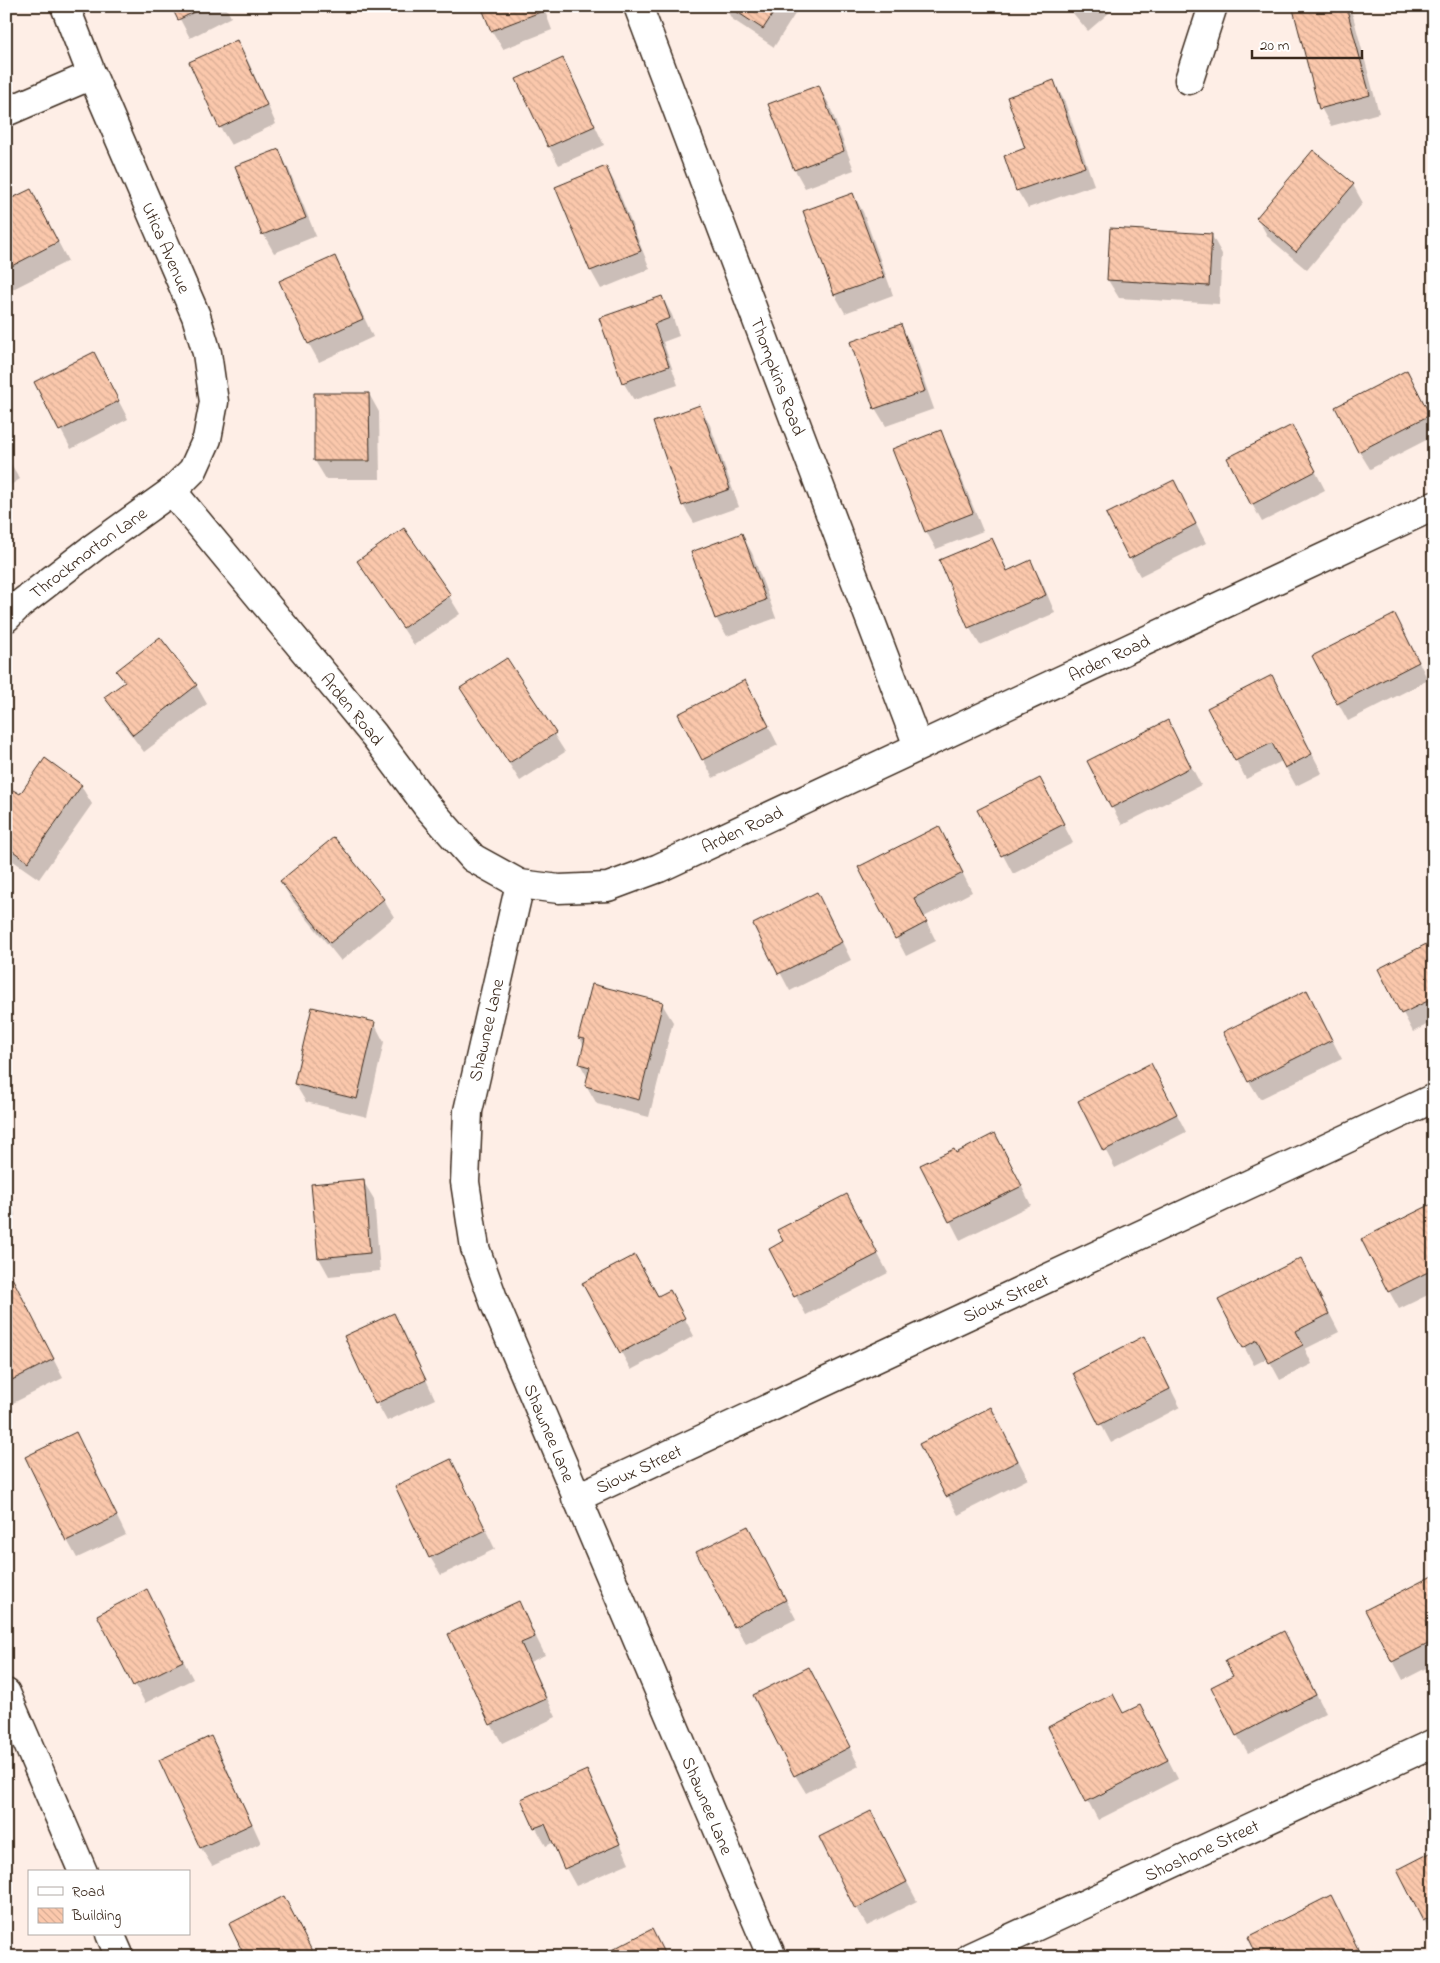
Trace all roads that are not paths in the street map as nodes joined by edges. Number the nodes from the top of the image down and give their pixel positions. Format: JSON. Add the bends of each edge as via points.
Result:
{"nodes":[{"id":1,"x":65,"y":6,"type":"edge"},
{"id":2,"x":638,"y":6,"type":"edge"},
{"id":3,"x":1213,"y":6,"type":"edge"},
{"id":4,"x":92,"y":75,"type":"junction"},
{"id":5,"x":1189,"y":80,"type":"dead end"},
{"id":6,"x":6,"y":112,"type":"edge"},
{"id":7,"x":172,"y":491,"type":"junction"},
{"id":8,"x":1434,"y":506,"type":"edge"},
{"id":9,"x":6,"y":618,"type":"edge"},
{"id":10,"x":918,"y":746,"type":"junction"},
{"id":11,"x":520,"y":884,"type":"junction"},
{"id":12,"x":1434,"y":1098,"type":"edge"},
{"id":13,"x":576,"y":1498,"type":"junction"},
{"id":14,"x":6,"y":1693,"type":"edge"},
{"id":15,"x":1434,"y":1743,"type":"edge"},
{"id":16,"x":82,"y":1870,"type":"edge"},
{"id":17,"x":111,"y":1936,"type":"edge"},
{"id":18,"x":120,"y":1957,"type":"edge"},
{"id":19,"x":772,"y":1957,"type":"edge"},
{"id":20,"x":970,"y":1957,"type":"edge"}],
"edges":[{"from":1,"to":4,"type":"street","name":"Utica Avenue"},
{"from":2,"to":10,"type":"street","name":"Thompkins Road"},
{"from":3,"to":5,"type":"street"},
{"from":4,"to":6,"type":"street"},
{"from":4,"to":7,"type":"street","name":"Utica Avenue","via":[[196,316],[207,352],[214,402],[207,438],[193,470]]},
{"from":7,"to":9,"type":"street","name":"Throckmorton Lane","via":[[94,547]]},
{"from":7,"to":11,"type":"street","name":"Arden Road","via":[[374,735],[427,806],[473,858]]},
{"from":8,"to":10,"type":"street","name":"Arden Road"},
{"from":10,"to":11,"type":"street","name":"Arden Road","via":[[659,868],[608,887],[559,888]]},
{"from":11,"to":13,"type":"street","name":"Shawnee Lane","via":[[468,1111],[465,1182],[474,1248]]},
{"from":12,"to":13,"type":"street","name":"Sioux Street"},
{"from":13,"to":19,"type":"street","name":"Shawnee Lane"},
{"from":14,"to":16,"type":"street"},
{"from":15,"to":20,"type":"street","name":"Shoshone Street"},
{"from":17,"to":18,"type":"street"}]}
